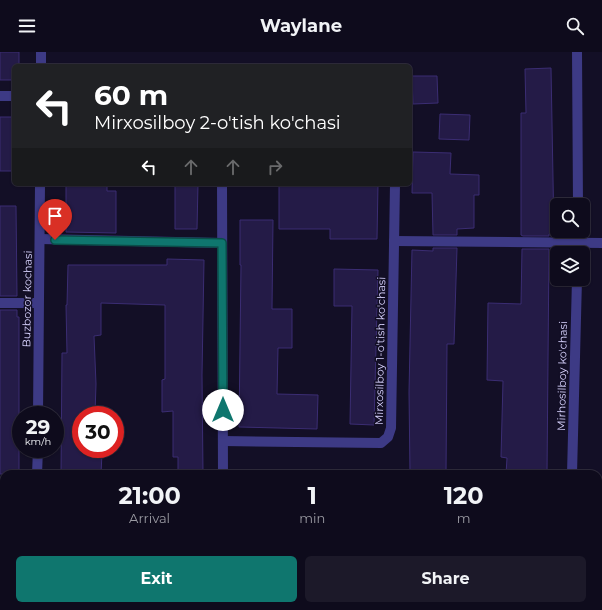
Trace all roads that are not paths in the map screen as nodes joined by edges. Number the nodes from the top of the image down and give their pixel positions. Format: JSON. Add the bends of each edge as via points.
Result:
{"nodes":[{"id":1,"x":41,"y":52,"type":"edge"},
{"id":2,"x":577,"y":52,"type":"edge"},
{"id":3,"x":41,"y":64,"type":"edge"},
{"id":4,"x":0,"y":96,"type":"edge"},
{"id":5,"x":12,"y":96,"type":"edge"},
{"id":6,"x":40,"y":186,"type":"edge"},
{"id":7,"x":222,"y":186,"type":"edge"},
{"id":8,"x":395,"y":186,"type":"edge"},
{"id":9,"x":578,"y":198,"type":"edge"},
{"id":10,"x":40,"y":239,"type":"junction"},
{"id":11,"x":394,"y":242,"type":"junction"},
{"id":12,"x":222,"y":243,"type":"junction"},
{"id":13,"x":602,"y":243,"type":"edge"},
{"id":14,"x":588,"y":246,"type":"edge"},
{"id":15,"x":550,"y":247,"type":"edge"},
{"id":16,"x":577,"y":286,"type":"edge"},
{"id":17,"x":0,"y":303,"type":"edge"},
{"id":18,"x":38,"y":303,"type":"junction"},
{"id":19,"x":38,"y":406,"type":"edge"},
{"id":20,"x":223,"y":440,"type":"junction"},
{"id":21,"x":38,"y":458,"type":"edge"},
{"id":22,"x":37,"y":470,"type":"edge"},
{"id":23,"x":223,"y":470,"type":"edge"},
{"id":24,"x":572,"y":470,"type":"edge"}],
"edges":[{"from":1,"to":3,"type":"street"},
{"from":2,"to":9,"type":"street"},
{"from":4,"to":5,"type":"street"},
{"from":6,"to":10,"type":"street","name":"Buzbozor kochasi"},
{"from":7,"to":12,"type":"street"},
{"from":8,"to":11,"type":"street","name":"Mirxosilboy 1-o'tish ko'chasi"},
{"from":10,"to":12,"type":"street"},
{"from":10,"to":18,"type":"street","name":"Buzbozor kochasi"},
{"from":11,"to":15,"type":"street"},
{"from":11,"to":20,"type":"street","name":"Mirxosilboy 1-o'tish ko'chasi","via":[[391,428],[388,437],[381,443]]},
{"from":12,"to":20,"type":"street"},
{"from":13,"to":14,"type":"street"},
{"from":16,"to":24,"type":"street","name":"Mirhosilboy ko'chasi"},
{"from":17,"to":18,"type":"street"},
{"from":18,"to":19,"type":"street","name":"Buzbozor kochasi"},
{"from":20,"to":23,"type":"street"},
{"from":21,"to":22,"type":"street"}]}
